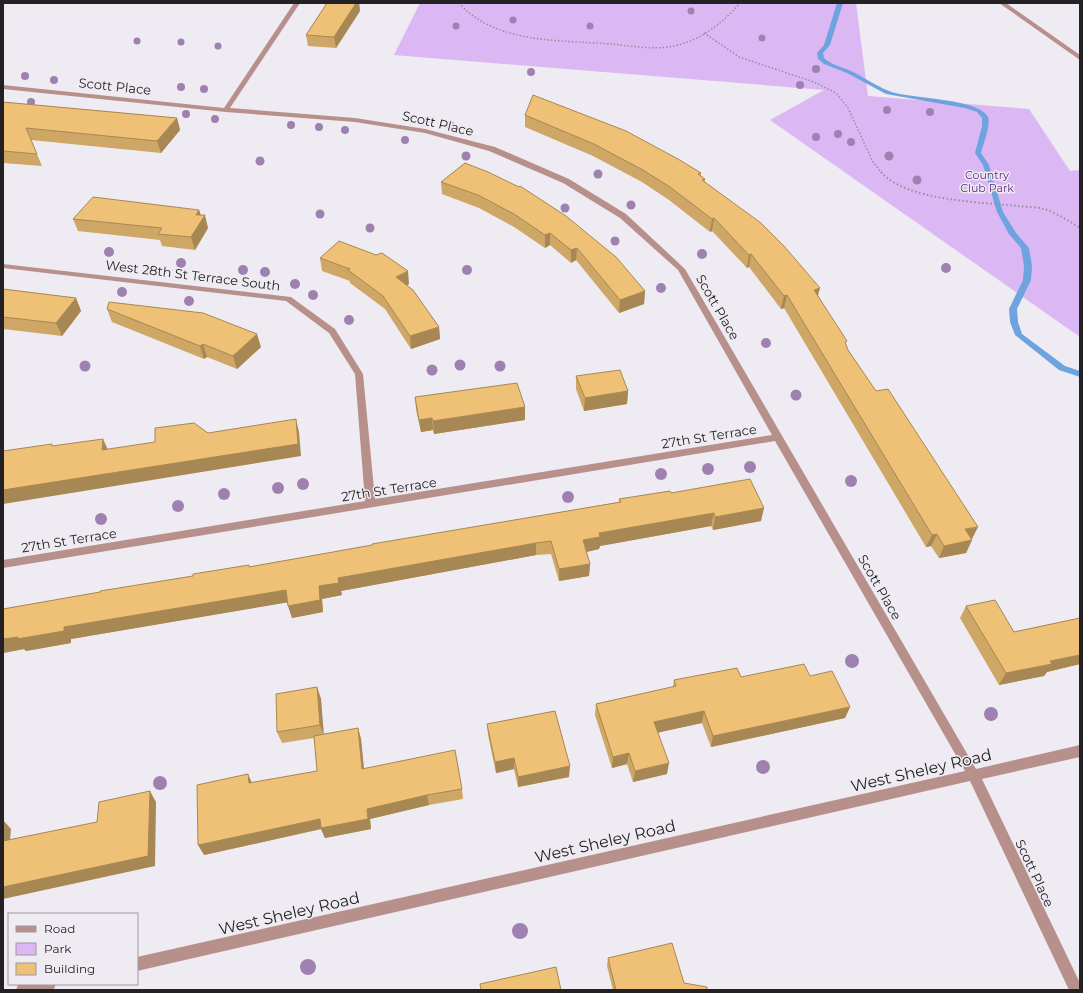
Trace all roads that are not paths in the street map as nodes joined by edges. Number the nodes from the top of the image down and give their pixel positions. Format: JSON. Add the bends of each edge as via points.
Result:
{"nodes":[{"id":1,"x":296,"y":3,"type":"edge"},
{"id":2,"x":1002,"y":3,"type":"edge"},
{"id":3,"x":1080,"y":58,"type":"edge"},
{"id":4,"x":3,"y":87,"type":"edge"},
{"id":5,"x":226,"y":110,"type":"junction"},
{"id":6,"x":3,"y":266,"type":"edge"},
{"id":7,"x":779,"y":438,"type":"junction"},
{"id":8,"x":370,"y":505,"type":"junction"},
{"id":9,"x":3,"y":564,"type":"edge"},
{"id":10,"x":1080,"y":751,"type":"edge"},
{"id":11,"x":974,"y":776,"type":"junction"},
{"id":12,"x":138,"y":964,"type":"edge"},
{"id":13,"x":45,"y":985,"type":"edge"},
{"id":14,"x":23,"y":990,"type":"edge"},
{"id":15,"x":1076,"y":990,"type":"edge"}],
"edges":[{"from":1,"to":5,"type":"street"},
{"from":2,"to":3,"type":"street"},
{"from":4,"to":5,"type":"street","name":"Scott Place"},
{"from":5,"to":7,"type":"street","name":"Scott Place","via":[[355,120],[425,131],[492,149],[566,181],[623,216],[681,269]]},
{"from":6,"to":8,"type":"street","name":"West 28th St Terrace South","via":[[288,299],[332,331],[359,374]]},
{"from":7,"to":8,"type":"street","name":"27th St Terrace"},
{"from":7,"to":11,"type":"street","name":"Scott Place"},
{"from":8,"to":9,"type":"street","name":"27th St Terrace"},
{"from":10,"to":11,"type":"street","name":"West Sheley Road"},
{"from":11,"to":12,"type":"street","name":"West Sheley Road"},
{"from":11,"to":15,"type":"street","name":"Scott Place"},
{"from":13,"to":14,"type":"street"}]}
